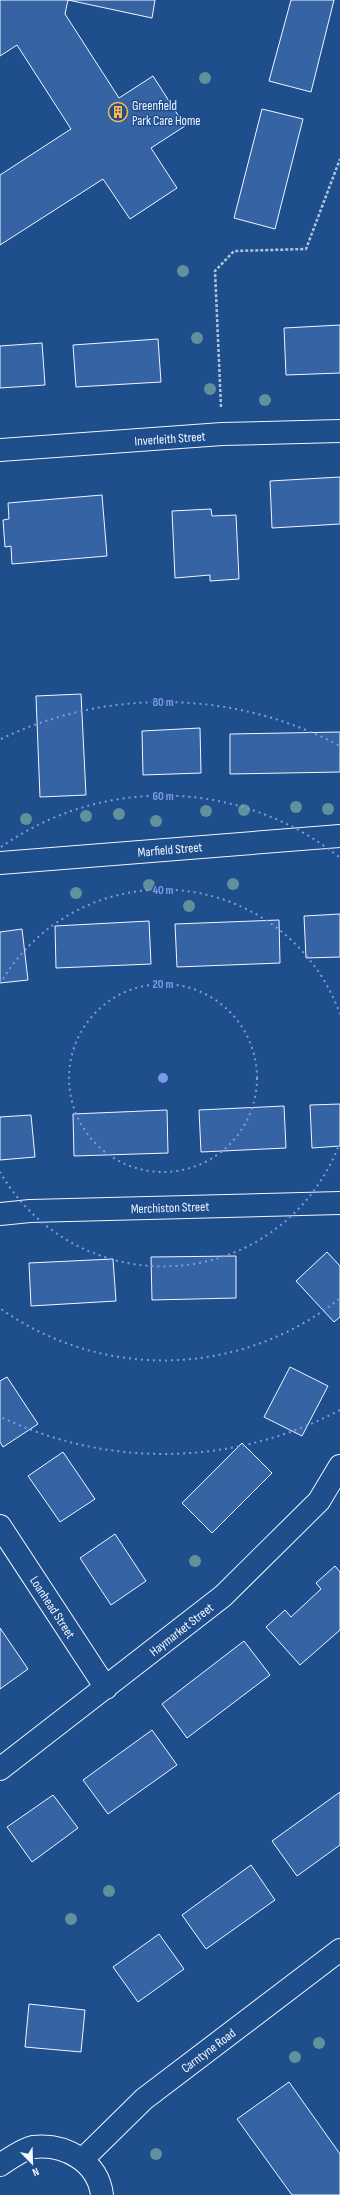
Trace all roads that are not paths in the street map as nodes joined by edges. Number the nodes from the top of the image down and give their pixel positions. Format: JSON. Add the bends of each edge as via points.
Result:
{"nodes":[{"id":1,"x":340,"y":431,"type":"edge"},
{"id":2,"x":0,"y":450,"type":"edge"},
{"id":3,"x":340,"y":836,"type":"edge"},
{"id":4,"x":0,"y":863,"type":"edge"},
{"id":5,"x":340,"y":1203,"type":"edge"},
{"id":6,"x":0,"y":1214,"type":"edge"},
{"id":7,"x":340,"y":1466,"type":"edge"},
{"id":8,"x":0,"y":1526,"type":"edge"},
{"id":9,"x":106,"y":1688,"type":"junction"},
{"id":10,"x":0,"y":1769,"type":"edge"},
{"id":11,"x":340,"y":1950,"type":"edge"},
{"id":12,"x":83,"y":2159,"type":"junction"},
{"id":13,"x":0,"y":2165,"type":"edge"},
{"id":14,"x":102,"y":2195,"type":"edge"}],
"edges":[{"from":1,"to":2,"type":"street","name":"Inverleith Street","via":[[222,434]]},
{"from":3,"to":4,"type":"street","name":"Marfield Street"},
{"from":5,"to":6,"type":"street","name":"Merchiston Street","via":[[30,1211]]},
{"from":7,"to":9,"type":"street","name":"Haymarket Street","via":[[319,1501],[223,1596]]},
{"from":8,"to":9,"type":"street","name":"Loanhead Street"},
{"from":9,"to":10,"type":"street","name":"Haymarket Street"},
{"from":11,"to":12,"type":"street","name":"Carntyne Road","via":[[144,2099]]},
{"from":12,"to":13,"type":"street","via":[[61,2149],[32,2147]]},
{"from":12,"to":14,"type":"street","via":[[101,2182]]}]}
